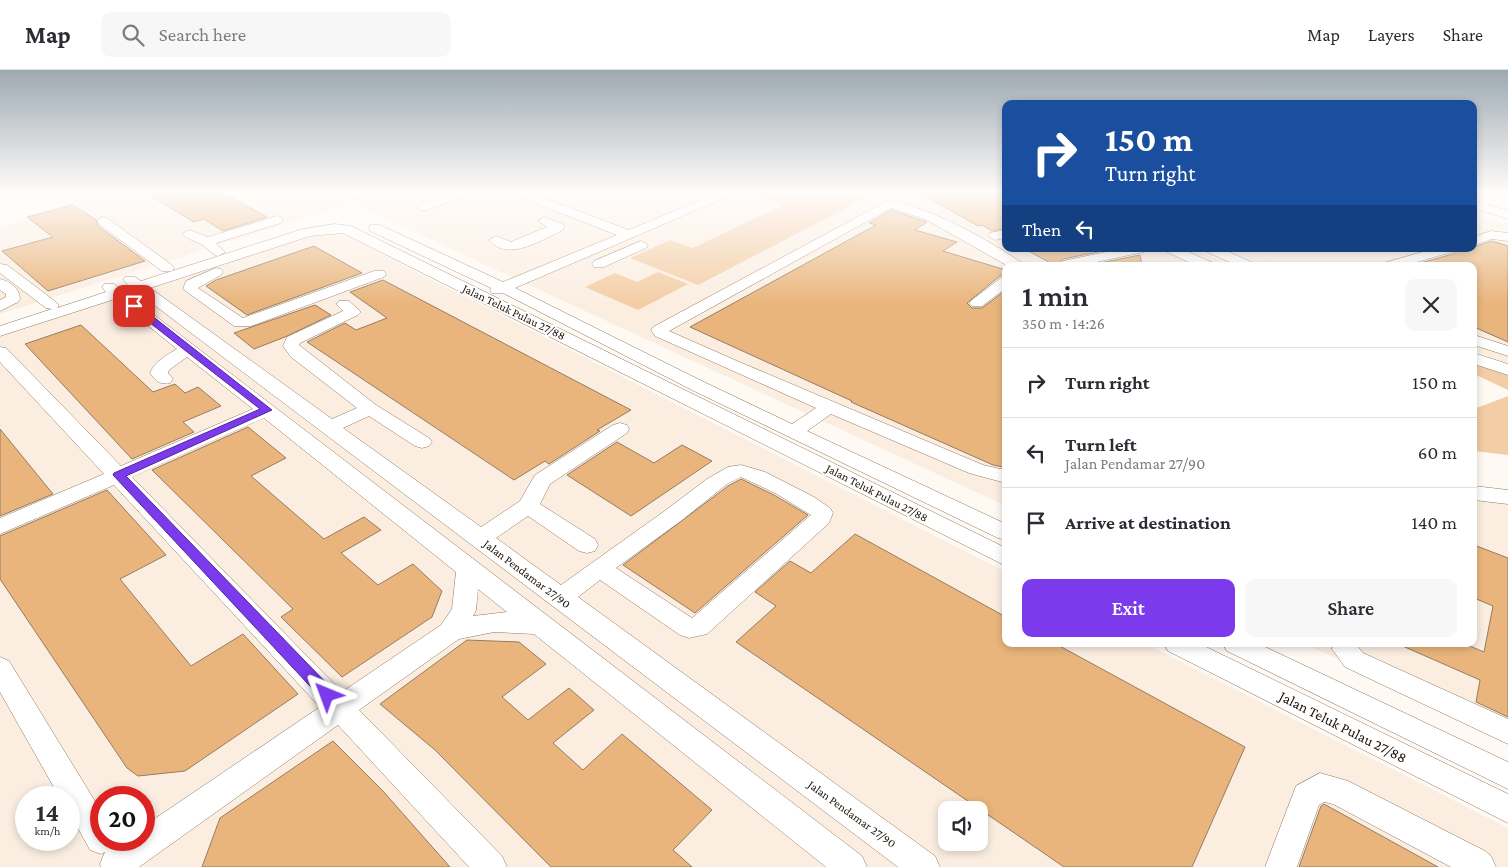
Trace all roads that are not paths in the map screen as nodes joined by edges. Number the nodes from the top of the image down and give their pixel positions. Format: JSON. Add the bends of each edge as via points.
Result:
{"nodes":[{"id":1,"x":114,"y":229,"type":"edge"},
{"id":2,"x":255,"y":229,"type":"edge"},
{"id":3,"x":285,"y":229,"type":"edge"},
{"id":4,"x":327,"y":229,"type":"edge"},
{"id":5,"x":346,"y":229,"type":"edge"},
{"id":6,"x":377,"y":229,"type":"edge"},
{"id":7,"x":553,"y":229,"type":"edge"},
{"id":8,"x":614,"y":229,"type":"joint"},
{"id":9,"x":644,"y":229,"type":"edge"},
{"id":10,"x":844,"y":229,"type":"edge"},
{"id":11,"x":953,"y":229,"type":"edge"},
{"id":12,"x":189,"y":234,"type":"dead end"},
{"id":13,"x":633,"y":234,"type":"junction"},
{"id":14,"x":1508,"y":237,"type":"edge"},
{"id":15,"x":496,"y":240,"type":"dead end"},
{"id":16,"x":1477,"y":240,"type":"edge"},
{"id":17,"x":213,"y":247,"type":"junction"},
{"id":18,"x":250,"y":250,"type":"junction"},
{"id":19,"x":564,"y":251,"type":"junction"},
{"id":20,"x":1125,"y":252,"type":"edge"},
{"id":21,"x":1178,"y":252,"type":"edge"},
{"id":22,"x":1220,"y":252,"type":"edge"},
{"id":23,"x":1437,"y":252,"type":"edge"},
{"id":24,"x":580,"y":256,"type":"junction"},
{"id":25,"x":1011,"y":262,"type":"edge"},
{"id":26,"x":1077,"y":262,"type":"edge"},
{"id":27,"x":1200,"y":262,"type":"edge"},
{"id":28,"x":1241,"y":262,"type":"edge"},
{"id":29,"x":1403,"y":262,"type":"edge"},
{"id":30,"x":599,"y":264,"type":"dead end"},
{"id":31,"x":2,"y":268,"type":"dead end"},
{"id":32,"x":167,"y":268,"type":"junction"},
{"id":33,"x":188,"y":269,"type":"junction"},
{"id":34,"x":379,"y":274,"type":"dead end"},
{"id":35,"x":0,"y":283,"type":"edge"},
{"id":36,"x":497,"y":284,"type":"junction"},
{"id":37,"x":1002,"y":284,"type":"edge"},
{"id":38,"x":123,"y":286,"type":"junction"},
{"id":39,"x":476,"y":293,"type":"junction"},
{"id":40,"x":977,"y":303,"type":"dead end"},
{"id":41,"x":344,"y":304,"type":"dead end"},
{"id":42,"x":50,"y":305,"type":"junction"},
{"id":43,"x":0,"y":306,"type":"edge"},
{"id":44,"x":67,"y":309,"type":"junction"},
{"id":45,"x":156,"y":311,"type":"junction"},
{"id":46,"x":0,"y":321,"type":"edge"},
{"id":47,"x":0,"y":331,"type":"edge"},
{"id":48,"x":1477,"y":341,"type":"edge"},
{"id":49,"x":189,"y":349,"type":"junction"},
{"id":50,"x":1508,"y":351,"type":"edge"},
{"id":51,"x":0,"y":352,"type":"edge"},
{"id":52,"x":1477,"y":359,"type":"edge"},
{"id":53,"x":730,"y":365,"type":"junction"},
{"id":54,"x":1508,"y":370,"type":"edge"},
{"id":55,"x":164,"y":379,"type":"dead end"},
{"id":56,"x":698,"y":386,"type":"junction"},
{"id":57,"x":830,"y":406,"type":"junction"},
{"id":58,"x":370,"y":408,"type":"junction"},
{"id":59,"x":267,"y":410,"type":"junction"},
{"id":60,"x":329,"y":427,"type":"junction"},
{"id":61,"x":620,"y":429,"type":"dead end"},
{"id":62,"x":794,"y":431,"type":"junction"},
{"id":63,"x":422,"y":442,"type":"dead end"},
{"id":64,"x":118,"y":475,"type":"junction"},
{"id":65,"x":1002,"y":476,"type":"edge"},
{"id":66,"x":1477,"y":493,"type":"edge"},
{"id":67,"x":1508,"y":497,"type":"edge"},
{"id":68,"x":528,"y":506,"type":"junction"},
{"id":69,"x":0,"y":527,"type":"edge"},
{"id":70,"x":1002,"y":531,"type":"edge"},
{"id":71,"x":480,"y":539,"type":"junction"},
{"id":72,"x":587,"y":545,"type":"dead end"},
{"id":73,"x":1002,"y":556,"type":"edge"},
{"id":74,"x":468,"y":567,"type":"junction"},
{"id":75,"x":599,"y":568,"type":"junction"},
{"id":76,"x":560,"y":598,"type":"junction"},
{"id":77,"x":543,"y":626,"type":"junction"},
{"id":78,"x":450,"y":632,"type":"junction"},
{"id":79,"x":1183,"y":647,"type":"edge"},
{"id":80,"x":1242,"y":647,"type":"edge"},
{"id":81,"x":1345,"y":647,"type":"edge"},
{"id":82,"x":4,"y":686,"type":"edge"},
{"id":83,"x":340,"y":708,"type":"junction"},
{"id":84,"x":1508,"y":732,"type":"edge"},
{"id":85,"x":1508,"y":776,"type":"edge"},
{"id":86,"x":1508,"y":809,"type":"edge"},
{"id":87,"x":109,"y":853,"type":"edge"},
{"id":88,"x":492,"y":867,"type":"edge"},
{"id":89,"x":851,"y":867,"type":"edge"},
{"id":90,"x":924,"y":867,"type":"edge"},
{"id":91,"x":1282,"y":867,"type":"edge"},
{"id":92,"x":1480,"y":867,"type":"edge"}],
"edges":[{"from":1,"to":32,"type":"street"},
{"from":2,"to":17,"type":"street"},
{"from":3,"to":17,"type":"street","name":"Jalan Teluk Pulau 27/88"},
{"from":4,"to":18,"type":"street","name":"Jalan Teluk Pulau 27/88"},
{"from":5,"to":39,"type":"street","name":"Jalan Teluk Pulau 27/88"},
{"from":6,"to":36,"type":"street","name":"Jalan Teluk Pulau 27/88"},
{"from":7,"to":15,"type":"street","via":[[521,244],[510,246]]},
{"from":8,"to":13,"type":"street"},
{"from":8,"to":19,"type":"street"},
{"from":9,"to":13,"type":"street"},
{"from":10,"to":53,"type":"street","via":[[659,330]]},
{"from":11,"to":25,"type":"street"},
{"from":12,"to":17,"type":"street"},
{"from":13,"to":24,"type":"street"},
{"from":13,"to":30,"type":"street","via":[[649,240]]},
{"from":14,"to":16,"type":"street","via":[[1492,235]]},
{"from":17,"to":32,"type":"street","name":"Jalan Teluk Pulau 27/88"},
{"from":18,"to":33,"type":"street","name":"Jalan Teluk Pulau 27/88"},
{"from":18,"to":34,"type":"street","via":[[259,257],[198,279],[190,289],[240,323]]},
{"from":19,"to":24,"type":"street"},
{"from":19,"to":36,"type":"street"},
{"from":20,"to":26,"type":"street"},
{"from":21,"to":27,"type":"street"},
{"from":22,"to":28,"type":"street"},
{"from":23,"to":29,"type":"street"},
{"from":24,"to":36,"type":"street"},
{"from":31,"to":42,"type":"street"},
{"from":32,"to":38,"type":"street","name":"Jalan Teluk Pulau 27/88"},
{"from":33,"to":38,"type":"street","name":"Jalan Teluk Pulau 27/88"},
{"from":33,"to":45,"type":"street","via":[[165,284]]},
{"from":35,"to":43,"type":"street","via":[[13,293],[13,299]]},
{"from":36,"to":39,"type":"street"},
{"from":36,"to":56,"type":"street","name":"Jalan Teluk Pulau 27/88"},
{"from":37,"to":40,"type":"street"},
{"from":38,"to":42,"type":"street","name":"Jalan Teluk Pulau 27/88"},
{"from":38,"to":44,"type":"street","name":"Jalan Teluk Pulau 27/88"},
{"from":38,"to":45,"type":"street","name":"Jalan Pendamar 27/90"},
{"from":39,"to":73,"type":"street","name":"Jalan Teluk Pulau 27/88"},
{"from":41,"to":58,"type":"street","via":[[353,312],[293,340],[291,346]]},
{"from":42,"to":46,"type":"street","name":"Jalan Teluk Pulau 27/88"},
{"from":44,"to":45,"type":"street","via":[[112,304]]},
{"from":44,"to":47,"type":"street","name":"Jalan Teluk Pulau 27/88"},
{"from":45,"to":49,"type":"street","name":"Jalan Pendamar 27/90"},
{"from":45,"to":60,"type":"street","name":"Jalan Pendamar 27/90"},
{"from":48,"to":50,"type":"street"},
{"from":49,"to":55,"type":"street","via":[[161,368],[159,373]]},
{"from":49,"to":59,"type":"street","name":"Jalan Pendamar 27/90"},
{"from":51,"to":64,"type":"street"},
{"from":52,"to":54,"type":"street"},
{"from":53,"to":56,"type":"street"},
{"from":53,"to":57,"type":"street"},
{"from":56,"to":62,"type":"street","name":"Jalan Teluk Pulau 27/88"},
{"from":57,"to":62,"type":"street"},
{"from":57,"to":65,"type":"street","via":[[976,469]]},
{"from":58,"to":60,"type":"street"},
{"from":58,"to":63,"type":"street"},
{"from":59,"to":64,"type":"street"},
{"from":59,"to":74,"type":"street","name":"Jalan Pendamar 27/90"},
{"from":60,"to":71,"type":"street","name":"Jalan Pendamar 27/90"},
{"from":61,"to":68,"type":"street","via":[[542,480]]},
{"from":62,"to":70,"type":"street","name":"Jalan Teluk Pulau 27/88"},
{"from":64,"to":69,"type":"street"},
{"from":64,"to":83,"type":"street"},
{"from":66,"to":67,"type":"street"},
{"from":68,"to":71,"type":"street"},
{"from":68,"to":72,"type":"street"},
{"from":71,"to":76,"type":"street","name":"Jalan Pendamar 27/90"},
{"from":74,"to":77,"type":"street","name":"Jalan Pendamar 27/90"},
{"from":74,"to":78,"type":"street","via":[[464,610]]},
{"from":75,"to":75,"type":"street","via":[[731,473],[741,471],[758,476],[822,513],[821,518],[698,627],[689,628]]},
{"from":75,"to":76,"type":"street"},
{"from":76,"to":90,"type":"street","name":"Jalan Pendamar 27/90"},
{"from":77,"to":78,"type":"street","via":[[501,620],[476,623]]},
{"from":77,"to":89,"type":"street","name":"Jalan Pendamar 27/90"},
{"from":78,"to":83,"type":"street"},
{"from":79,"to":86,"type":"street","name":"Jalan Teluk Pulau 27/88"},
{"from":80,"to":85,"type":"street","name":"Jalan Teluk Pulau 27/88"},
{"from":81,"to":84,"type":"street","via":[[1354,660]]},
{"from":82,"to":87,"type":"street"},
{"from":83,"to":87,"type":"street"},
{"from":83,"to":88,"type":"street"},
{"from":91,"to":92,"type":"street","via":[[1307,796],[1320,787],[1338,791]]}]}
